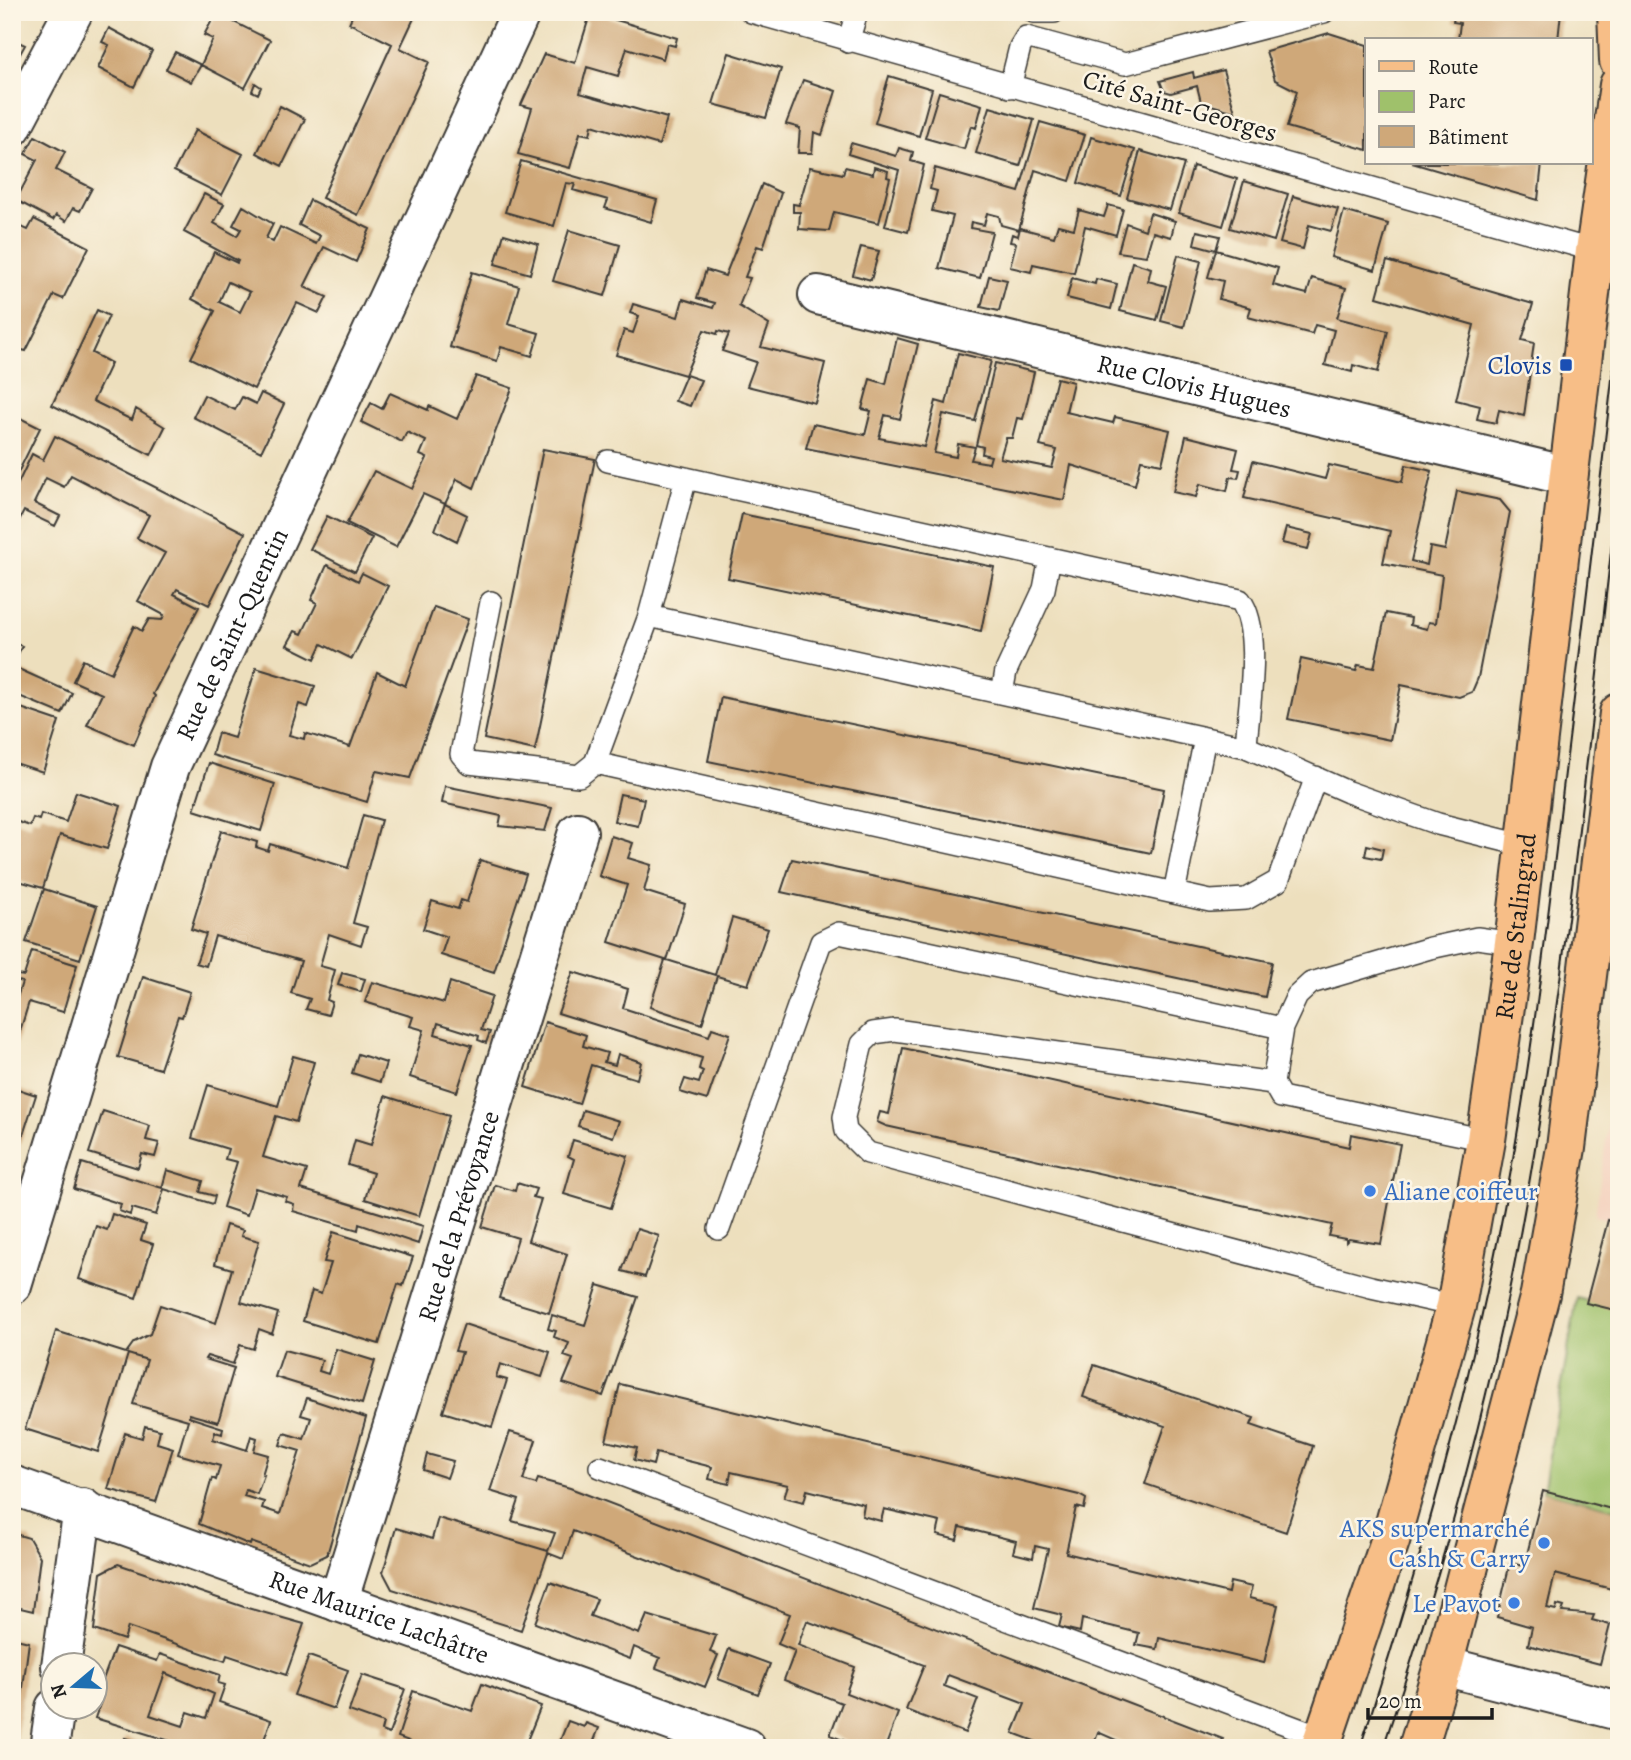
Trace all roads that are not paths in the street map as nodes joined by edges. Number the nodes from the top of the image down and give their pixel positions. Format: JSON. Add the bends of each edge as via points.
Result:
{"nodes":[{"id":1,"x":73,"y":12,"type":"edge"},
{"id":2,"x":521,"y":12,"type":"edge"},
{"id":3,"x":751,"y":12,"type":"edge"},
{"id":4,"x":857,"y":12,"type":"edge"},
{"id":5,"x":1034,"y":12,"type":"edge"},
{"id":6,"x":1054,"y":12,"type":"edge"},
{"id":7,"x":1324,"y":12,"type":"edge"},
{"id":8,"x":1617,"y":12,"type":"edge"},
{"id":9,"x":848,"y":42,"type":"junction"},
{"id":10,"x":1619,"y":61,"type":"edge"},
{"id":11,"x":1619,"y":85,"type":"edge"},
{"id":12,"x":1010,"y":87,"type":"junction"},
{"id":13,"x":12,"y":127,"type":"edge"},
{"id":14,"x":1595,"y":251,"type":"junction"},
{"id":15,"x":818,"y":295,"type":"dead end"},
{"id":16,"x":608,"y":461,"type":"dead end"},
{"id":17,"x":1568,"y":476,"type":"junction"},
{"id":18,"x":686,"y":478,"type":"junction"},
{"id":19,"x":1050,"y":558,"type":"junction"},
{"id":20,"x":491,"y":602,"type":"dead end"},
{"id":21,"x":649,"y":616,"type":"junction"},
{"id":22,"x":1002,"y":693,"type":"junction"},
{"id":23,"x":1619,"y":713,"type":"edge"},
{"id":24,"x":1205,"y":737,"type":"junction"},
{"id":25,"x":1246,"y":747,"type":"junction"},
{"id":26,"x":596,"y":763,"type":"junction"},
{"id":27,"x":1316,"y":777,"type":"junction"},
{"id":28,"x":578,"y":832,"type":"dead end"},
{"id":29,"x":1526,"y":846,"type":"junction"},
{"id":30,"x":1174,"y":893,"type":"junction"},
{"id":31,"x":1514,"y":943,"type":"junction"},
{"id":32,"x":1282,"y":1028,"type":"junction"},
{"id":33,"x":1273,"y":1083,"type":"junction"},
{"id":34,"x":1486,"y":1140,"type":"junction"},
{"id":35,"x":719,"y":1228,"type":"dead end"},
{"id":36,"x":12,"y":1285,"type":"edge"},
{"id":37,"x":1456,"y":1306,"type":"junction"},
{"id":38,"x":600,"y":1467,"type":"dead end"},
{"id":39,"x":12,"y":1485,"type":"edge"},
{"id":40,"x":83,"y":1508,"type":"junction"},
{"id":41,"x":338,"y":1602,"type":"junction"},
{"id":42,"x":63,"y":1652,"type":"edge"},
{"id":43,"x":1443,"y":1666,"type":"junction"},
{"id":44,"x":1619,"y":1711,"type":"edge"},
{"id":45,"x":53,"y":1722,"type":"edge"},
{"id":46,"x":1321,"y":1743,"type":"edge"},
{"id":47,"x":49,"y":1748,"type":"edge"},
{"id":48,"x":746,"y":1748,"type":"edge"},
{"id":49,"x":1418,"y":1748,"type":"edge"}],
"edges":[{"from":1,"to":13,"type":"street"},
{"from":2,"to":36,"type":"street","name":"Rue de Saint-Quentin","via":[[170,767]]},
{"from":3,"to":9,"type":"lane","name":"Cité Saint-Georges"},
{"from":4,"to":9,"type":"lane"},
{"from":5,"to":6,"type":"lane"},
{"from":7,"to":12,"type":"lane","via":[[1125,64],[1026,37]]},
{"from":8,"to":10,"type":"main road"},
{"from":9,"to":12,"type":"lane","name":"Cité Saint-Georges"},
{"from":11,"to":14,"type":"main road","name":"Rue de Stalingrad"},
{"from":12,"to":14,"type":"lane","name":"Cité Saint-Georges"},
{"from":14,"to":17,"type":"main road","name":"Rue de Stalingrad"},
{"from":15,"to":17,"type":"street","name":"Rue Clovis Hugues"},
{"from":16,"to":18,"type":"lane"},
{"from":17,"to":29,"type":"main road","name":"Rue de Stalingrad"},
{"from":18,"to":19,"type":"lane"},
{"from":18,"to":21,"type":"lane"},
{"from":19,"to":22,"type":"lane","via":[[1044,589],[1006,671]]},
{"from":19,"to":25,"type":"lane","via":[[1240,600],[1247,608],[1252,639]]},
{"from":20,"to":26,"type":"lane","via":[[461,754],[469,763],[579,776]]},
{"from":21,"to":22,"type":"lane"},
{"from":21,"to":26,"type":"lane"},
{"from":22,"to":24,"type":"lane"},
{"from":23,"to":43,"type":"main road","via":[[1566,1148],[1545,1267]]},
{"from":24,"to":25,"type":"lane"},
{"from":24,"to":30,"type":"lane"},
{"from":25,"to":27,"type":"lane"},
{"from":26,"to":30,"type":"lane"},
{"from":27,"to":29,"type":"lane","via":[[1438,824]]},
{"from":27,"to":30,"type":"lane","via":[[1278,881],[1246,899],[1210,901]]},
{"from":28,"to":41,"type":"street","name":"Rue de la Prévoyance"},
{"from":29,"to":31,"type":"main road","name":"Rue de Stalingrad"},
{"from":31,"to":32,"type":"lane","via":[[1478,938],[1311,983],[1297,996]]},
{"from":31,"to":34,"type":"main road","name":"Rue de Stalingrad"},
{"from":32,"to":33,"type":"lane"},
{"from":32,"to":35,"type":"lane","via":[[839,933],[821,942]]},
{"from":33,"to":34,"type":"lane","via":[[1281,1097]]},
{"from":33,"to":37,"type":"lane","via":[[895,1030],[873,1033],[862,1044],[844,1117],[846,1131],[868,1153]]},
{"from":34,"to":37,"type":"main road","name":"Rue de Stalingrad"},
{"from":37,"to":46,"type":"main road","name":"Rue de Stalingrad","via":[[1390,1541]]},
{"from":38,"to":46,"type":"lane"},
{"from":39,"to":40,"type":"street","name":"Rue Maurice Lachâtre"},
{"from":40,"to":41,"type":"street","name":"Rue Maurice Lachâtre"},
{"from":40,"to":42,"type":"street"},
{"from":41,"to":48,"type":"street","name":"Rue Maurice Lachâtre"},
{"from":43,"to":44,"type":"street"},
{"from":43,"to":49,"type":"main road"},
{"from":45,"to":47,"type":"street"}]}
